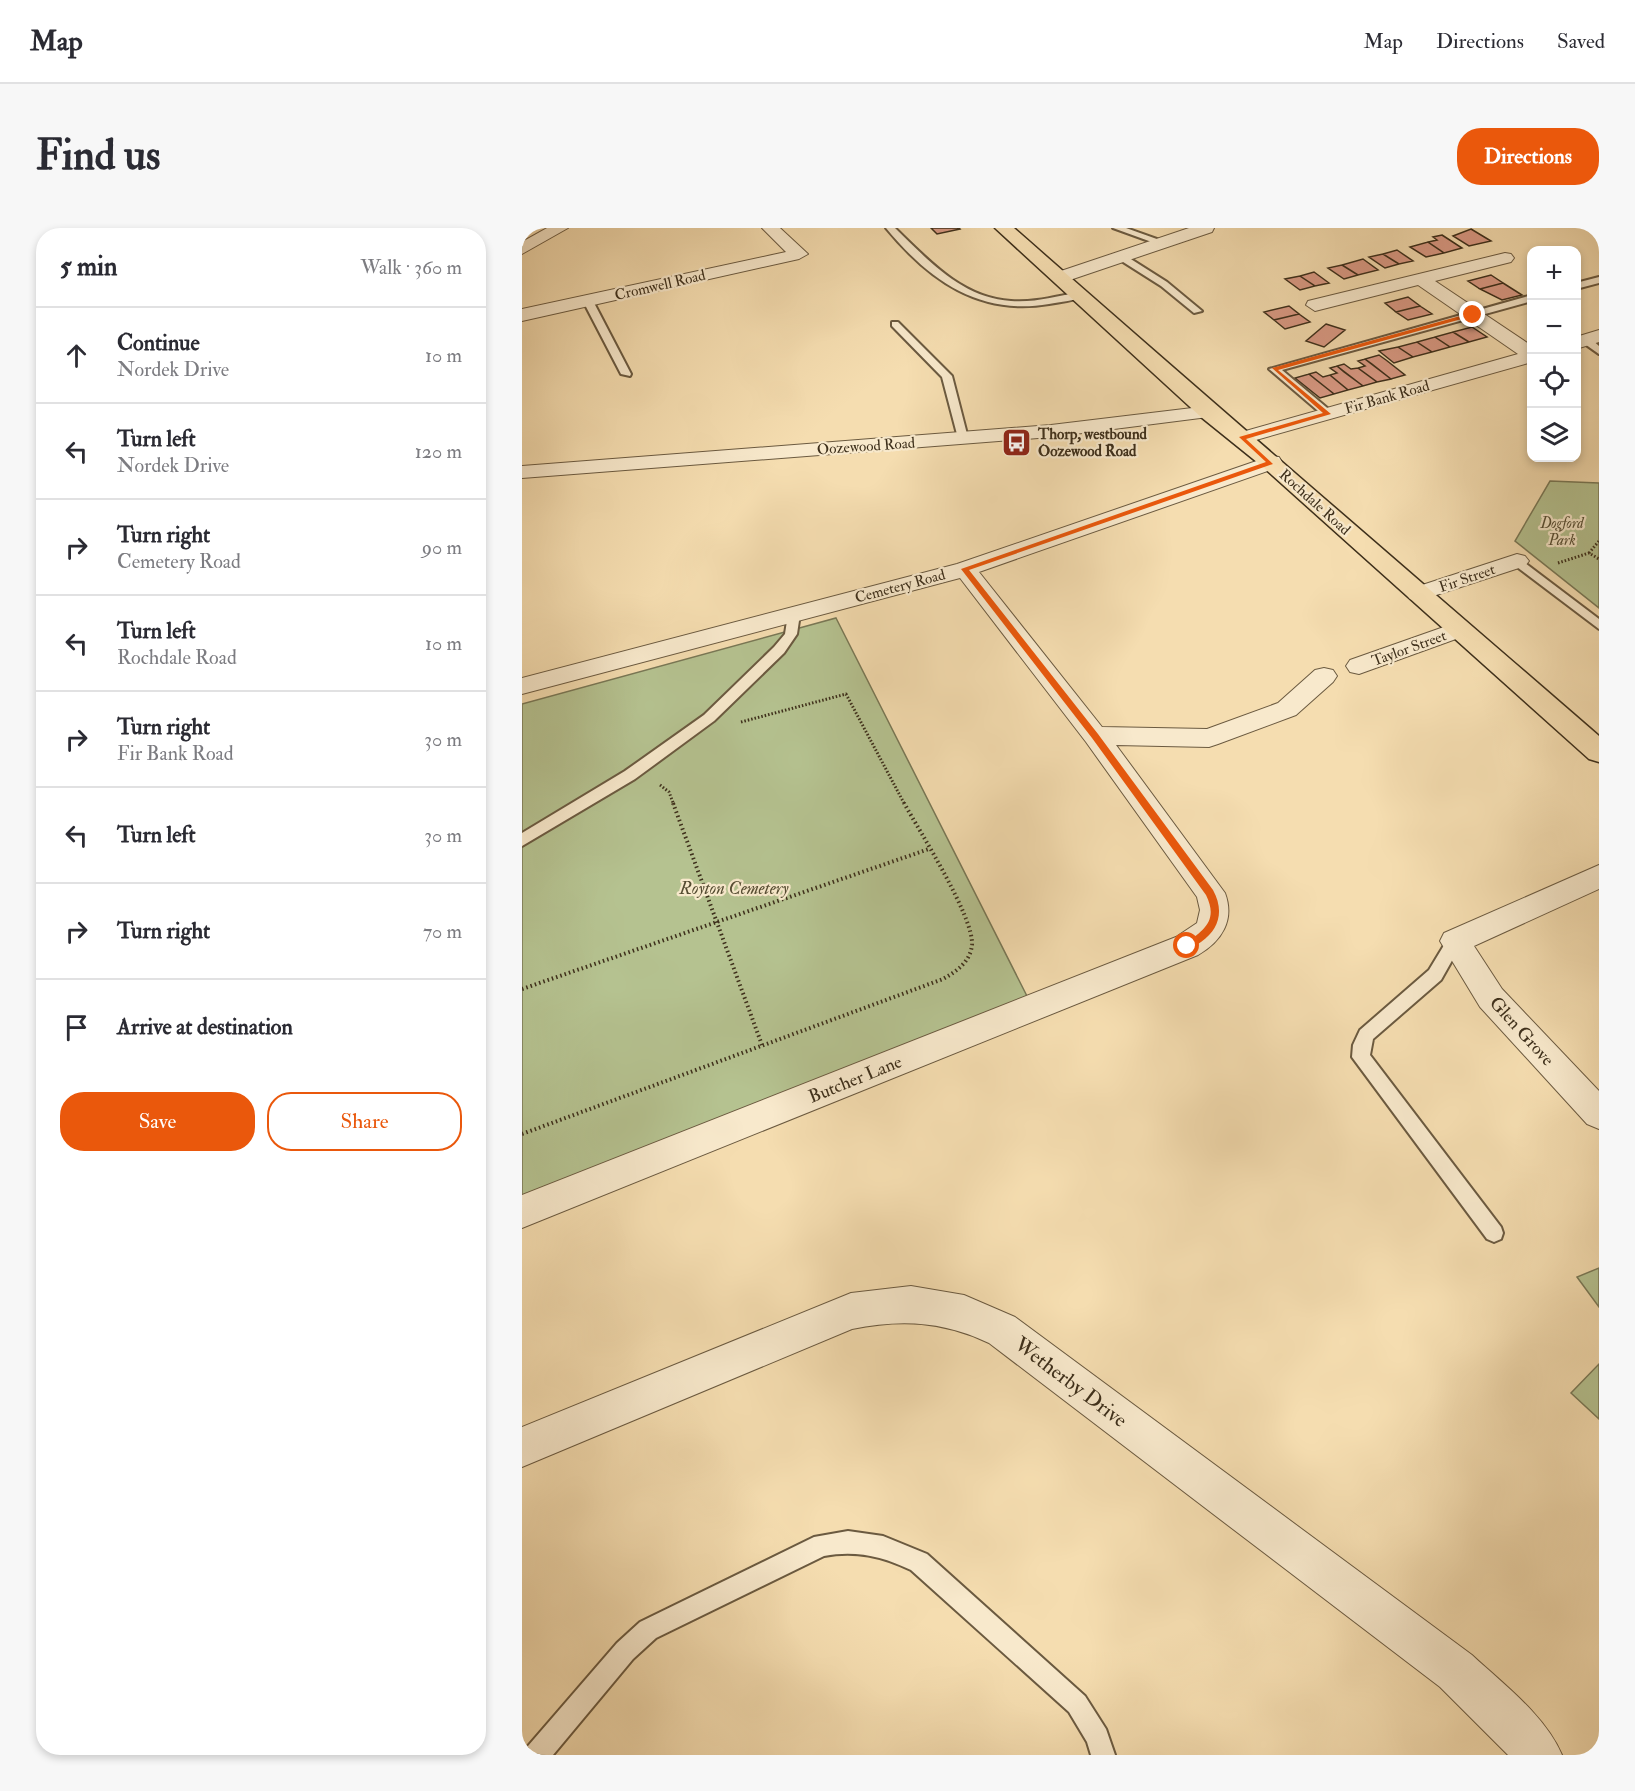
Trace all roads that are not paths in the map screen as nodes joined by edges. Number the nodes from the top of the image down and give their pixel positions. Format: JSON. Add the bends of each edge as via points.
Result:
{"nodes":[{"id":1,"x":560,"y":228,"type":"edge"},
{"id":2,"x":770,"y":228,"type":"edge"},
{"id":3,"x":890,"y":228,"type":"edge"},
{"id":4,"x":1004,"y":228,"type":"edge"},
{"id":5,"x":1117,"y":228,"type":"edge"},
{"id":6,"x":1206,"y":228,"type":"edge"},
{"id":7,"x":1163,"y":243,"type":"junction"},
{"id":8,"x":522,"y":249,"type":"edge"},
{"id":9,"x":1123,"y":258,"type":"junction"},
{"id":10,"x":1505,"y":258,"type":"dead end"},
{"id":11,"x":1061,"y":277,"type":"junction"},
{"id":12,"x":1420,"y":279,"type":"junction"},
{"id":13,"x":1599,"y":280,"type":"edge"},
{"id":14,"x":1581,"y":285,"type":"edge"},
{"id":15,"x":1080,"y":295,"type":"junction"},
{"id":16,"x":1527,"y":299,"type":"edge"},
{"id":17,"x":588,"y":301,"type":"junction"},
{"id":18,"x":1315,"y":305,"type":"dead end"},
{"id":19,"x":1197,"y":311,"type":"dead end"},
{"id":20,"x":522,"y":315,"type":"edge"},
{"id":21,"x":1473,"y":315,"type":"junction"},
{"id":22,"x":895,"y":324,"type":"dead end"},
{"id":23,"x":1531,"y":354,"type":"edge"},
{"id":24,"x":1527,"y":356,"type":"edge"},
{"id":25,"x":626,"y":374,"type":"dead end"},
{"id":26,"x":1209,"y":412,"type":"junction"},
{"id":27,"x":1328,"y":414,"type":"junction"},
{"id":28,"x":963,"y":438,"type":"junction"},
{"id":29,"x":1242,"y":438,"type":"junction"},
{"id":30,"x":1271,"y":462,"type":"junction"},
{"id":31,"x":522,"y":472,"type":"edge"},
{"id":32,"x":1522,"y":565,"type":"joint"},
{"id":33,"x":965,"y":569,"type":"junction"},
{"id":34,"x":1418,"y":594,"type":"junction"},
{"id":35,"x":794,"y":614,"type":"junction"},
{"id":36,"x":1599,"y":625,"type":"edge"},
{"id":37,"x":1458,"y":630,"type":"junction"},
{"id":38,"x":1359,"y":666,"type":"dead end"},
{"id":39,"x":1324,"y":676,"type":"dead end"},
{"id":40,"x":522,"y":686,"type":"edge"},
{"id":41,"x":1095,"y":736,"type":"junction"},
{"id":42,"x":1599,"y":752,"type":"edge"},
{"id":43,"x":522,"y":840,"type":"edge"},
{"id":44,"x":1599,"y":876,"type":"edge"},
{"id":45,"x":1455,"y":941,"type":"junction"},
{"id":46,"x":1599,"y":1114,"type":"edge"},
{"id":47,"x":522,"y":1212,"type":"edge"},
{"id":48,"x":1494,"y":1233,"type":"dead end"},
{"id":49,"x":522,"y":1447,"type":"edge"},
{"id":50,"x":537,"y":1755,"type":"edge"},
{"id":51,"x":1103,"y":1755,"type":"edge"},
{"id":52,"x":1539,"y":1755,"type":"edge"}],
"edges":[{"from":1,"to":8,"type":"street"},
{"from":2,"to":17,"type":"street","name":"Cromwell Road","via":[[799,254]]},
{"from":3,"to":15,"type":"lane","via":[[935,271],[987,301],[1037,303]]},
{"from":4,"to":11,"type":"main road","name":"Rochdale Road"},
{"from":5,"to":7,"type":"lane"},
{"from":6,"to":7,"type":"street"},
{"from":7,"to":9,"type":"street"},
{"from":9,"to":11,"type":"street"},
{"from":9,"to":19,"type":"lane"},
{"from":10,"to":12,"type":"street"},
{"from":11,"to":15,"type":"main road","name":"Rochdale Road"},
{"from":12,"to":18,"type":"street"},
{"from":12,"to":21,"type":"street"},
{"from":13,"to":14,"type":"lane"},
{"from":15,"to":26,"type":"main road","name":"Rochdale Road"},
{"from":16,"to":21,"type":"lane"},
{"from":17,"to":20,"type":"street","name":"Cromwell Road"},
{"from":17,"to":25,"type":"lane"},
{"from":21,"to":23,"type":"street"},
{"from":21,"to":27,"type":"lane","via":[[1274,369]]},
{"from":22,"to":28,"type":"lane","via":[[947,376]]},
{"from":24,"to":27,"type":"street","name":"Fir Bank Road"},
{"from":26,"to":28,"type":"street","name":"Oozewood Road"},
{"from":26,"to":29,"type":"main road","name":"Rochdale Road"},
{"from":27,"to":29,"type":"street","name":"Fir Bank Road"},
{"from":28,"to":31,"type":"street","name":"Oozewood Road"},
{"from":29,"to":30,"type":"main road","name":"Rochdale Road"},
{"from":30,"to":33,"type":"street","name":"Cemetery Road"},
{"from":30,"to":34,"type":"main road","name":"Rochdale Road"},
{"from":32,"to":34,"type":"street","name":"Fir Street"},
{"from":32,"to":36,"type":"lane"},
{"from":33,"to":35,"type":"street","name":"Cemetery Road"},
{"from":33,"to":41,"type":"street","name":"Butcher Lane"},
{"from":34,"to":37,"type":"main road","name":"Rochdale Road"},
{"from":35,"to":40,"type":"street","name":"Cemetery Road"},
{"from":35,"to":43,"type":"lane","via":[[791,634],[779,650],[709,718],[637,770]]},
{"from":37,"to":38,"type":"street","name":"Taylor Street"},
{"from":37,"to":42,"type":"main road","name":"Rochdale Road"},
{"from":39,"to":41,"type":"street","via":[[1287,709],[1209,738]]},
{"from":41,"to":47,"type":"street","name":"Butcher Lane","via":[[1215,902],[1209,932],[1187,946]]},
{"from":44,"to":45,"type":"street"},
{"from":45,"to":46,"type":"street","name":"Glen Grove","via":[[1491,998]]},
{"from":45,"to":48,"type":"lane","via":[[1434,975],[1366,1035],[1361,1057]]},
{"from":49,"to":52,"type":"street","name":"Wetherby Drive","via":[[851,1311],[911,1302],[952,1308],[1002,1330],[1456,1671]]},
{"from":50,"to":51,"type":"lane","via":[[625,1651],[648,1630],[822,1545],[843,1540],[887,1547],[919,1562],[1077,1704],[1098,1737]]}]}
